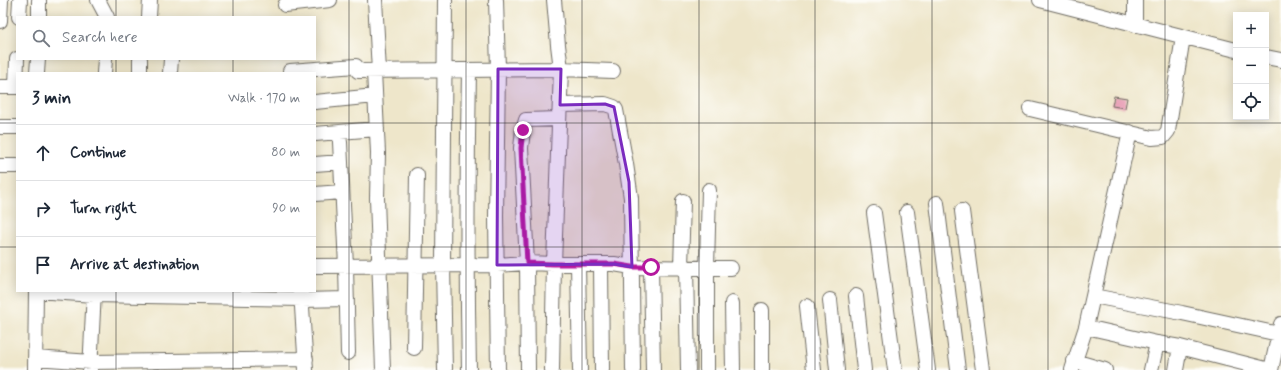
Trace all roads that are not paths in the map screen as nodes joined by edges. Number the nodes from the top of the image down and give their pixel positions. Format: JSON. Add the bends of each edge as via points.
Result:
{"nodes":[{"id":1,"x":1,"y":0,"type":"edge"},
{"id":2,"x":20,"y":0,"type":"edge"},
{"id":3,"x":39,"y":0,"type":"edge"},
{"id":4,"x":98,"y":0,"type":"edge"},
{"id":5,"x":150,"y":0,"type":"edge"},
{"id":6,"x":330,"y":0,"type":"edge"},
{"id":7,"x":375,"y":0,"type":"edge"},
{"id":8,"x":445,"y":0,"type":"edge"},
{"id":9,"x":496,"y":0,"type":"edge"},
{"id":10,"x":554,"y":0,"type":"edge"},
{"id":11,"x":1040,"y":0,"type":"edge"},
{"id":12,"x":1135,"y":0,"type":"edge"},
{"id":13,"x":286,"y":7,"type":"edge"},
{"id":14,"x":19,"y":16,"type":"edge"},
{"id":15,"x":38,"y":16,"type":"edge"},
{"id":16,"x":106,"y":16,"type":"edge"},
{"id":17,"x":149,"y":16,"type":"edge"},
{"id":18,"x":0,"y":21,"type":"edge"},
{"id":19,"x":1135,"y":25,"type":"junction"},
{"id":20,"x":1183,"y":37,"type":"junction"},
{"id":21,"x":1233,"y":49,"type":"edge"},
{"id":22,"x":1269,"y":58,"type":"edge"},
{"id":23,"x":17,"y":60,"type":"edge"},
{"id":24,"x":38,"y":60,"type":"edge"},
{"id":25,"x":106,"y":60,"type":"edge"},
{"id":26,"x":140,"y":60,"type":"edge"},
{"id":27,"x":171,"y":60,"type":"edge"},
{"id":28,"x":1281,"y":60,"type":"edge"},
{"id":29,"x":290,"y":68,"type":"edge"},
{"id":30,"x":498,"y":69,"type":"junction"},
{"id":31,"x":561,"y":69,"type":"junction"},
{"id":32,"x":445,"y":70,"type":"junction"},
{"id":33,"x":468,"y":70,"type":"junction"},
{"id":34,"x":376,"y":71,"type":"junction"},
{"id":35,"x":613,"y":71,"type":"dead end"},
{"id":36,"x":17,"y":72,"type":"edge"},
{"id":37,"x":37,"y":72,"type":"edge"},
{"id":38,"x":104,"y":72,"type":"edge"},
{"id":39,"x":140,"y":72,"type":"edge"},
{"id":40,"x":170,"y":72,"type":"edge"},
{"id":41,"x":0,"y":87,"type":"edge"},
{"id":42,"x":16,"y":87,"type":"edge"},
{"id":43,"x":375,"y":96,"type":"junction"},
{"id":44,"x":316,"y":102,"type":"edge"},
{"id":45,"x":1030,"y":109,"type":"dead end"},
{"id":46,"x":560,"y":112,"type":"junction"},
{"id":47,"x":0,"y":127,"type":"edge"},
{"id":48,"x":16,"y":127,"type":"edge"},
{"id":49,"x":377,"y":129,"type":"junction"},
{"id":50,"x":1130,"y":132,"type":"junction"},
{"id":51,"x":316,"y":134,"type":"edge"},
{"id":52,"x":340,"y":142,"type":"dead end"},
{"id":53,"x":341,"y":162,"type":"junction"},
{"id":54,"x":316,"y":164,"type":"edge"},
{"id":55,"x":0,"y":166,"type":"edge"},
{"id":56,"x":16,"y":166,"type":"edge"},
{"id":57,"x":417,"y":175,"type":"dead end"},
{"id":58,"x":709,"y":190,"type":"dead end"},
{"id":59,"x":342,"y":192,"type":"junction"},
{"id":60,"x":316,"y":194,"type":"edge"},
{"id":61,"x":683,"y":201,"type":"dead end"},
{"id":62,"x":937,"y":203,"type":"dead end"},
{"id":63,"x":962,"y":211,"type":"dead end"},
{"id":64,"x":907,"y":212,"type":"dead end"},
{"id":65,"x":874,"y":213,"type":"dead end"},
{"id":66,"x":527,"y":263,"type":"junction"},
{"id":67,"x":554,"y":264,"type":"junction"},
{"id":68,"x":578,"y":264,"type":"junction"},
{"id":69,"x":601,"y":264,"type":"junction"},
{"id":70,"x":416,"y":265,"type":"junction"},
{"id":71,"x":443,"y":265,"type":"junction"},
{"id":72,"x":467,"y":265,"type":"junction"},
{"id":73,"x":497,"y":265,"type":"junction"},
{"id":74,"x":316,"y":266,"type":"edge"},
{"id":75,"x":346,"y":266,"type":"junction"},
{"id":76,"x":379,"y":266,"type":"junction"},
{"id":77,"x":632,"y":267,"type":"junction"},
{"id":78,"x":651,"y":267,"type":"junction"},
{"id":79,"x":684,"y":267,"type":"junction"},
{"id":80,"x":707,"y":268,"type":"junction"},
{"id":81,"x":731,"y":268,"type":"dead end"},
{"id":82,"x":36,"y":292,"type":"edge"},
{"id":83,"x":61,"y":292,"type":"edge"},
{"id":84,"x":94,"y":293,"type":"edge"},
{"id":85,"x":302,"y":296,"type":"edge"},
{"id":86,"x":856,"y":296,"type":"dead end"},
{"id":87,"x":1093,"y":296,"type":"junction"},
{"id":88,"x":347,"y":299,"type":"junction"},
{"id":89,"x":830,"y":300,"type":"dead end"},
{"id":90,"x":732,"y":303,"type":"dead end"},
{"id":91,"x":806,"y":306,"type":"dead end"},
{"id":92,"x":762,"y":310,"type":"dead end"},
{"id":93,"x":1086,"y":328,"type":"junction"},
{"id":94,"x":1280,"y":329,"type":"edge"},
{"id":95,"x":1157,"y":343,"type":"junction"},
{"id":96,"x":1180,"y":347,"type":"junction"},
{"id":97,"x":414,"y":348,"type":"dead end"},
{"id":98,"x":348,"y":353,"type":"dead end"},
{"id":99,"x":35,"y":364,"type":"edge"},
{"id":100,"x":306,"y":364,"type":"edge"},
{"id":101,"x":1073,"y":365,"type":"edge"},
{"id":102,"x":91,"y":366,"type":"edge"},
{"id":103,"x":383,"y":370,"type":"edge"},
{"id":104,"x":446,"y":370,"type":"edge"},
{"id":105,"x":469,"y":370,"type":"edge"},
{"id":106,"x":498,"y":370,"type":"edge"},
{"id":107,"x":528,"y":370,"type":"edge"},
{"id":108,"x":552,"y":370,"type":"edge"},
{"id":109,"x":580,"y":370,"type":"edge"},
{"id":110,"x":602,"y":370,"type":"edge"},
{"id":111,"x":633,"y":370,"type":"edge"},
{"id":112,"x":653,"y":370,"type":"edge"},
{"id":113,"x":688,"y":370,"type":"edge"},
{"id":114,"x":707,"y":370,"type":"edge"},
{"id":115,"x":733,"y":370,"type":"edge"},
{"id":116,"x":762,"y":370,"type":"edge"},
{"id":117,"x":814,"y":370,"type":"edge"},
{"id":118,"x":837,"y":370,"type":"edge"},
{"id":119,"x":864,"y":370,"type":"edge"},
{"id":120,"x":895,"y":370,"type":"edge"},
{"id":121,"x":928,"y":370,"type":"edge"},
{"id":122,"x":958,"y":370,"type":"edge"},
{"id":123,"x":983,"y":370,"type":"edge"},
{"id":124,"x":1105,"y":370,"type":"edge"},
{"id":125,"x":1151,"y":370,"type":"edge"},
{"id":126,"x":1176,"y":370,"type":"edge"},
{"id":127,"x":1271,"y":370,"type":"edge"}],
"edges":[{"from":1,"to":18,"type":"street"},
{"from":2,"to":14,"type":"street"},
{"from":3,"to":15,"type":"street"},
{"from":4,"to":16,"type":"street"},
{"from":5,"to":17,"type":"street"},
{"from":6,"to":13,"type":"street"},
{"from":7,"to":34,"type":"street"},
{"from":8,"to":32,"type":"street"},
{"from":9,"to":30,"type":"street"},
{"from":10,"to":31,"type":"street"},
{"from":11,"to":19,"type":"street"},
{"from":12,"to":19,"type":"street"},
{"from":19,"to":20,"type":"street"},
{"from":20,"to":21,"type":"street"},
{"from":20,"to":50,"type":"street","via":[[1166,135],[1159,138]]},
{"from":22,"to":28,"type":"street"},
{"from":23,"to":36,"type":"street"},
{"from":24,"to":37,"type":"street"},
{"from":25,"to":38,"type":"street"},
{"from":26,"to":39,"type":"street"},
{"from":27,"to":40,"type":"street"},
{"from":29,"to":34,"type":"street","via":[[357,68]]},
{"from":30,"to":31,"type":"street"},
{"from":30,"to":33,"type":"street"},
{"from":30,"to":73,"type":"street"},
{"from":31,"to":35,"type":"street"},
{"from":31,"to":46,"type":"street"},
{"from":32,"to":33,"type":"street"},
{"from":32,"to":34,"type":"street"},
{"from":32,"to":71,"type":"street"},
{"from":33,"to":72,"type":"street"},
{"from":34,"to":43,"type":"street"},
{"from":41,"to":42,"type":"street"},
{"from":43,"to":44,"type":"street"},
{"from":43,"to":49,"type":"street"},
{"from":45,"to":50,"type":"street"},
{"from":46,"to":66,"type":"street","via":[[526,120],[523,130],[521,148]]},
{"from":46,"to":67,"type":"street"},
{"from":46,"to":77,"type":"street","via":[[605,104],[616,110],[631,198]]},
{"from":47,"to":48,"type":"street"},
{"from":49,"to":51,"type":"street"},
{"from":49,"to":76,"type":"street"},
{"from":50,"to":87,"type":"street"},
{"from":52,"to":53,"type":"street"},
{"from":53,"to":54,"type":"street"},
{"from":53,"to":59,"type":"street"},
{"from":55,"to":56,"type":"street"},
{"from":57,"to":70,"type":"street"},
{"from":58,"to":80,"type":"street"},
{"from":59,"to":60,"type":"street"},
{"from":59,"to":75,"type":"street"},
{"from":61,"to":79,"type":"street"},
{"from":62,"to":122,"type":"street"},
{"from":63,"to":123,"type":"street"},
{"from":64,"to":121,"type":"street"},
{"from":65,"to":120,"type":"street"},
{"from":66,"to":67,"type":"street"},
{"from":66,"to":73,"type":"street"},
{"from":66,"to":107,"type":"street"},
{"from":67,"to":68,"type":"street"},
{"from":67,"to":108,"type":"street"},
{"from":68,"to":69,"type":"street"},
{"from":68,"to":109,"type":"street"},
{"from":69,"to":77,"type":"street"},
{"from":69,"to":110,"type":"street"},
{"from":70,"to":71,"type":"street"},
{"from":70,"to":76,"type":"street"},
{"from":70,"to":97,"type":"street"},
{"from":71,"to":72,"type":"street"},
{"from":71,"to":104,"type":"street"},
{"from":72,"to":73,"type":"street"},
{"from":72,"to":105,"type":"street"},
{"from":73,"to":106,"type":"street"},
{"from":74,"to":75,"type":"street"},
{"from":75,"to":76,"type":"street"},
{"from":75,"to":88,"type":"street"},
{"from":76,"to":103,"type":"street"},
{"from":77,"to":78,"type":"street"},
{"from":77,"to":111,"type":"street"},
{"from":78,"to":79,"type":"street"},
{"from":78,"to":112,"type":"street"},
{"from":79,"to":80,"type":"street"},
{"from":79,"to":113,"type":"street"},
{"from":80,"to":81,"type":"street"},
{"from":80,"to":114,"type":"street"},
{"from":82,"to":99,"type":"street"},
{"from":83,"to":84,"type":"street"},
{"from":84,"to":85,"type":"street"},
{"from":84,"to":102,"type":"street"},
{"from":85,"to":88,"type":"street"},
{"from":85,"to":100,"type":"street"},
{"from":86,"to":119,"type":"street"},
{"from":87,"to":93,"type":"street"},
{"from":87,"to":94,"type":"street"},
{"from":88,"to":98,"type":"street"},
{"from":89,"to":118,"type":"street"},
{"from":90,"to":115,"type":"street"},
{"from":91,"to":117,"type":"street"},
{"from":92,"to":116,"type":"street"},
{"from":93,"to":95,"type":"street"},
{"from":93,"to":101,"type":"street"},
{"from":94,"to":127,"type":"street"},
{"from":95,"to":96,"type":"street"},
{"from":95,"to":125,"type":"street"},
{"from":96,"to":126,"type":"street"},
{"from":96,"to":127,"type":"street"},
{"from":99,"to":102,"type":"street"},
{"from":100,"to":102,"type":"street"},
{"from":101,"to":124,"type":"street"}]}
